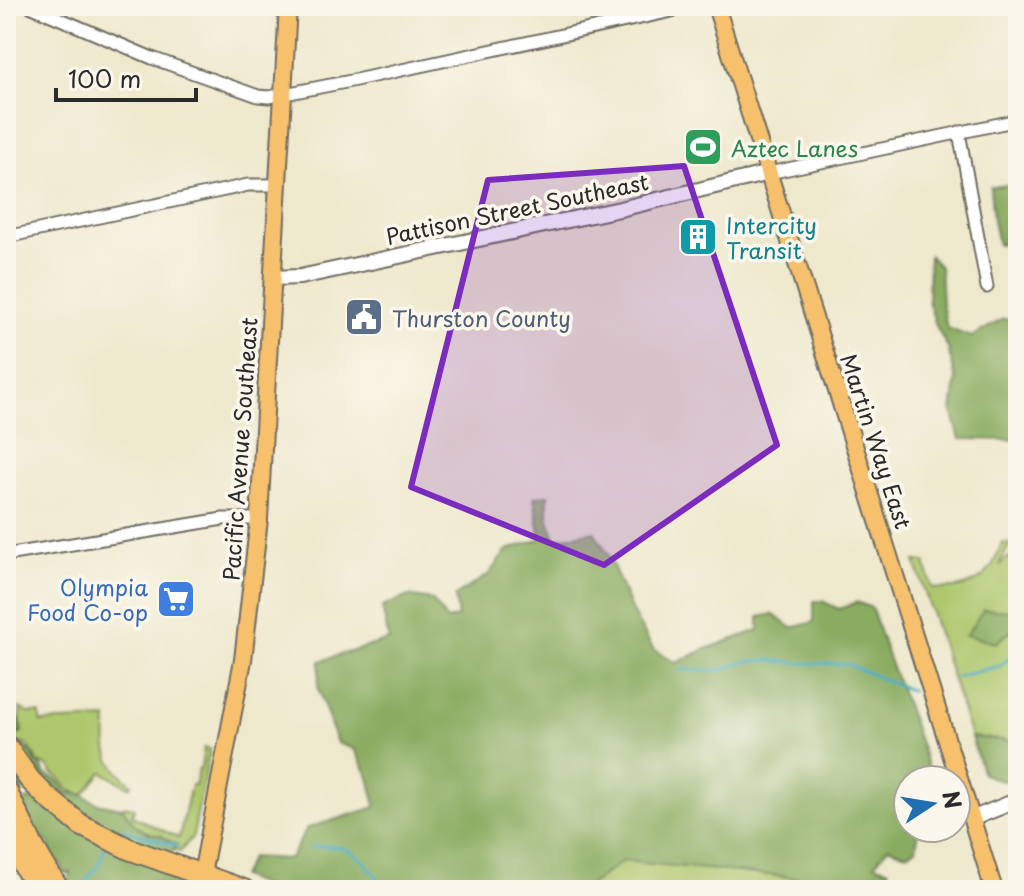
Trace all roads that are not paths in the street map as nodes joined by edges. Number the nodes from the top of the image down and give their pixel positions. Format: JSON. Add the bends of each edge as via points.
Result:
{"nodes":[{"id":1,"x":30,"y":6,"type":"edge"},
{"id":2,"x":288,"y":6,"type":"edge"},
{"id":3,"x":695,"y":6,"type":"edge"},
{"id":4,"x":716,"y":6,"type":"edge"},
{"id":5,"x":284,"y":94,"type":"junction"},
{"id":6,"x":1018,"y":120,"type":"edge"},
{"id":7,"x":959,"y":132,"type":"junction"},
{"id":8,"x":769,"y":173,"type":"junction"},
{"id":9,"x":278,"y":185,"type":"junction"},
{"id":10,"x":6,"y":237,"type":"edge"},
{"id":11,"x":272,"y":278,"type":"junction"},
{"id":12,"x":987,"y":287,"type":"dead end"},
{"id":13,"x":259,"y":519,"type":"junction"},
{"id":14,"x":6,"y":555,"type":"edge"},
{"id":15,"x":6,"y":746,"type":"edge"},
{"id":16,"x":954,"y":764,"type":"edge"},
{"id":17,"x":6,"y":790,"type":"edge"},
{"id":18,"x":1018,"y":800,"type":"edge"},
{"id":19,"x":972,"y":819,"type":"edge"},
{"id":20,"x":972,"y":822,"type":"edge"},
{"id":21,"x":6,"y":836,"type":"edge"},
{"id":22,"x":201,"y":883,"type":"edge"},
{"id":23,"x":38,"y":890,"type":"edge"},
{"id":24,"x":59,"y":890,"type":"edge"},
{"id":25,"x":244,"y":890,"type":"edge"},
{"id":26,"x":994,"y":890,"type":"edge"}],
"edges":[{"from":1,"to":5,"type":"street","via":[[258,96]]},
{"from":2,"to":5,"type":"main road","name":"Pacific Avenue Southeast"},
{"from":3,"to":5,"type":"street"},
{"from":4,"to":8,"type":"main road","name":"Martin Way East"},
{"from":5,"to":9,"type":"main road","name":"Pacific Avenue Southeast"},
{"from":6,"to":7,"type":"street"},
{"from":7,"to":8,"type":"street"},
{"from":7,"to":12,"type":"street"},
{"from":8,"to":11,"type":"street","name":"Pattison Street Southeast","via":[[300,277]]},
{"from":8,"to":16,"type":"main road","name":"Martin Way East"},
{"from":9,"to":10,"type":"street","via":[[248,185]]},
{"from":9,"to":11,"type":"main road","name":"Pacific Avenue Southeast"},
{"from":11,"to":13,"type":"main road","name":"Pacific Avenue Southeast"},
{"from":13,"to":14,"type":"street","via":[[223,519]]},
{"from":13,"to":22,"type":"main road","name":"Pacific Avenue Southeast","via":[[243,660]]},
{"from":15,"to":22,"type":"highway","via":[[30,780],[81,825]]},
{"from":17,"to":24,"type":"highway"},
{"from":18,"to":19,"type":"street"},
{"from":20,"to":26,"type":"main road","name":"Martin Way East"},
{"from":21,"to":23,"type":"highway"},
{"from":22,"to":25,"type":"highway"}]}
